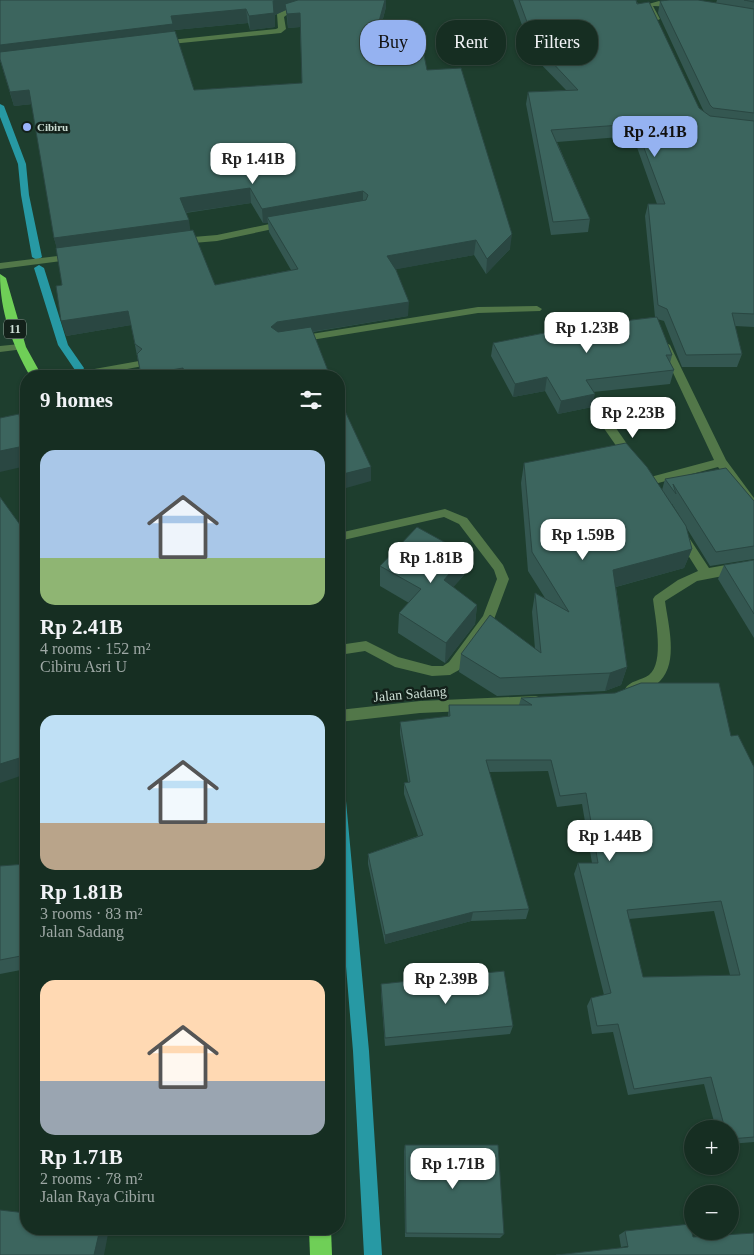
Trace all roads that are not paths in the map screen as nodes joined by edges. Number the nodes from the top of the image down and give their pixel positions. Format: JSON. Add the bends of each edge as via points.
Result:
{"nodes":[{"id":1,"x":308,"y":4,"type":"edge"},
{"id":2,"x":680,"y":5,"type":"edge"},
{"id":3,"x":661,"y":31,"type":"edge"},
{"id":4,"x":151,"y":44,"type":"edge"},
{"id":5,"x":291,"y":222,"type":"edge"},
{"id":6,"x":169,"y":243,"type":"edge"},
{"id":7,"x":84,"y":256,"type":"edge"},
{"id":8,"x":0,"y":266,"type":"edge"},
{"id":9,"x":0,"y":278,"type":"edge"},
{"id":10,"x":537,"y":309,"type":"dead end"},
{"id":11,"x":662,"y":335,"type":"edge"},
{"id":12,"x":288,"y":341,"type":"edge"},
{"id":13,"x":20,"y":347,"type":"junction"},
{"id":14,"x":0,"y":349,"type":"edge"},
{"id":15,"x":140,"y":364,"type":"edge"},
{"id":16,"x":33,"y":370,"type":"edge"},
{"id":17,"x":106,"y":370,"type":"edge"},
{"id":18,"x":598,"y":412,"type":"dead end"},
{"id":19,"x":721,"y":462,"type":"junction"},
{"id":20,"x":754,"y":506,"type":"edge"},
{"id":21,"x":673,"y":523,"type":"edge"},
{"id":22,"x":345,"y":536,"type":"edge"},
{"id":23,"x":754,"y":565,"type":"edge"},
{"id":24,"x":704,"y":572,"type":"junction"},
{"id":25,"x":345,"y":648,"type":"edge"},
{"id":26,"x":623,"y":692,"type":"edge"},
{"id":27,"x":547,"y":701,"type":"edge"},
{"id":28,"x":345,"y":715,"type":"edge"},
{"id":29,"x":320,"y":1235,"type":"edge"},
{"id":30,"x":321,"y":1255,"type":"edge"}],
"edges":[{"from":1,"to":4,"type":"street","via":[[291,7],[280,16],[282,29],[278,31]]},
{"from":2,"to":3,"type":"street","via":[[649,5]]},
{"from":5,"to":6,"type":"street","via":[[217,238]]},
{"from":7,"to":8,"type":"street"},
{"from":9,"to":13,"type":"highway","number":"11"},
{"from":10,"to":12,"type":"street","via":[[478,310]]},
{"from":11,"to":19,"type":"street","via":[[685,391]]},
{"from":13,"to":14,"type":"street"},
{"from":13,"to":16,"type":"highway","number":"11"},
{"from":15,"to":17,"type":"street"},
{"from":18,"to":19,"type":"street","via":[[644,478]]},
{"from":19,"to":20,"type":"street"},
{"from":21,"to":24,"type":"street"},
{"from":22,"to":25,"type":"street","via":[[444,513],[463,521],[499,568],[503,580],[489,618],[480,632],[454,666],[445,670],[432,671],[395,662],[366,646]]},
{"from":23,"to":24,"type":"street"},
{"from":24,"to":26,"type":"street","via":[[670,589],[659,599],[664,659],[659,674],[649,682]]},
{"from":27,"to":28,"type":"street","name":"Jalan Sadang","via":[[420,707]]},
{"from":29,"to":30,"type":"highway"}]}
